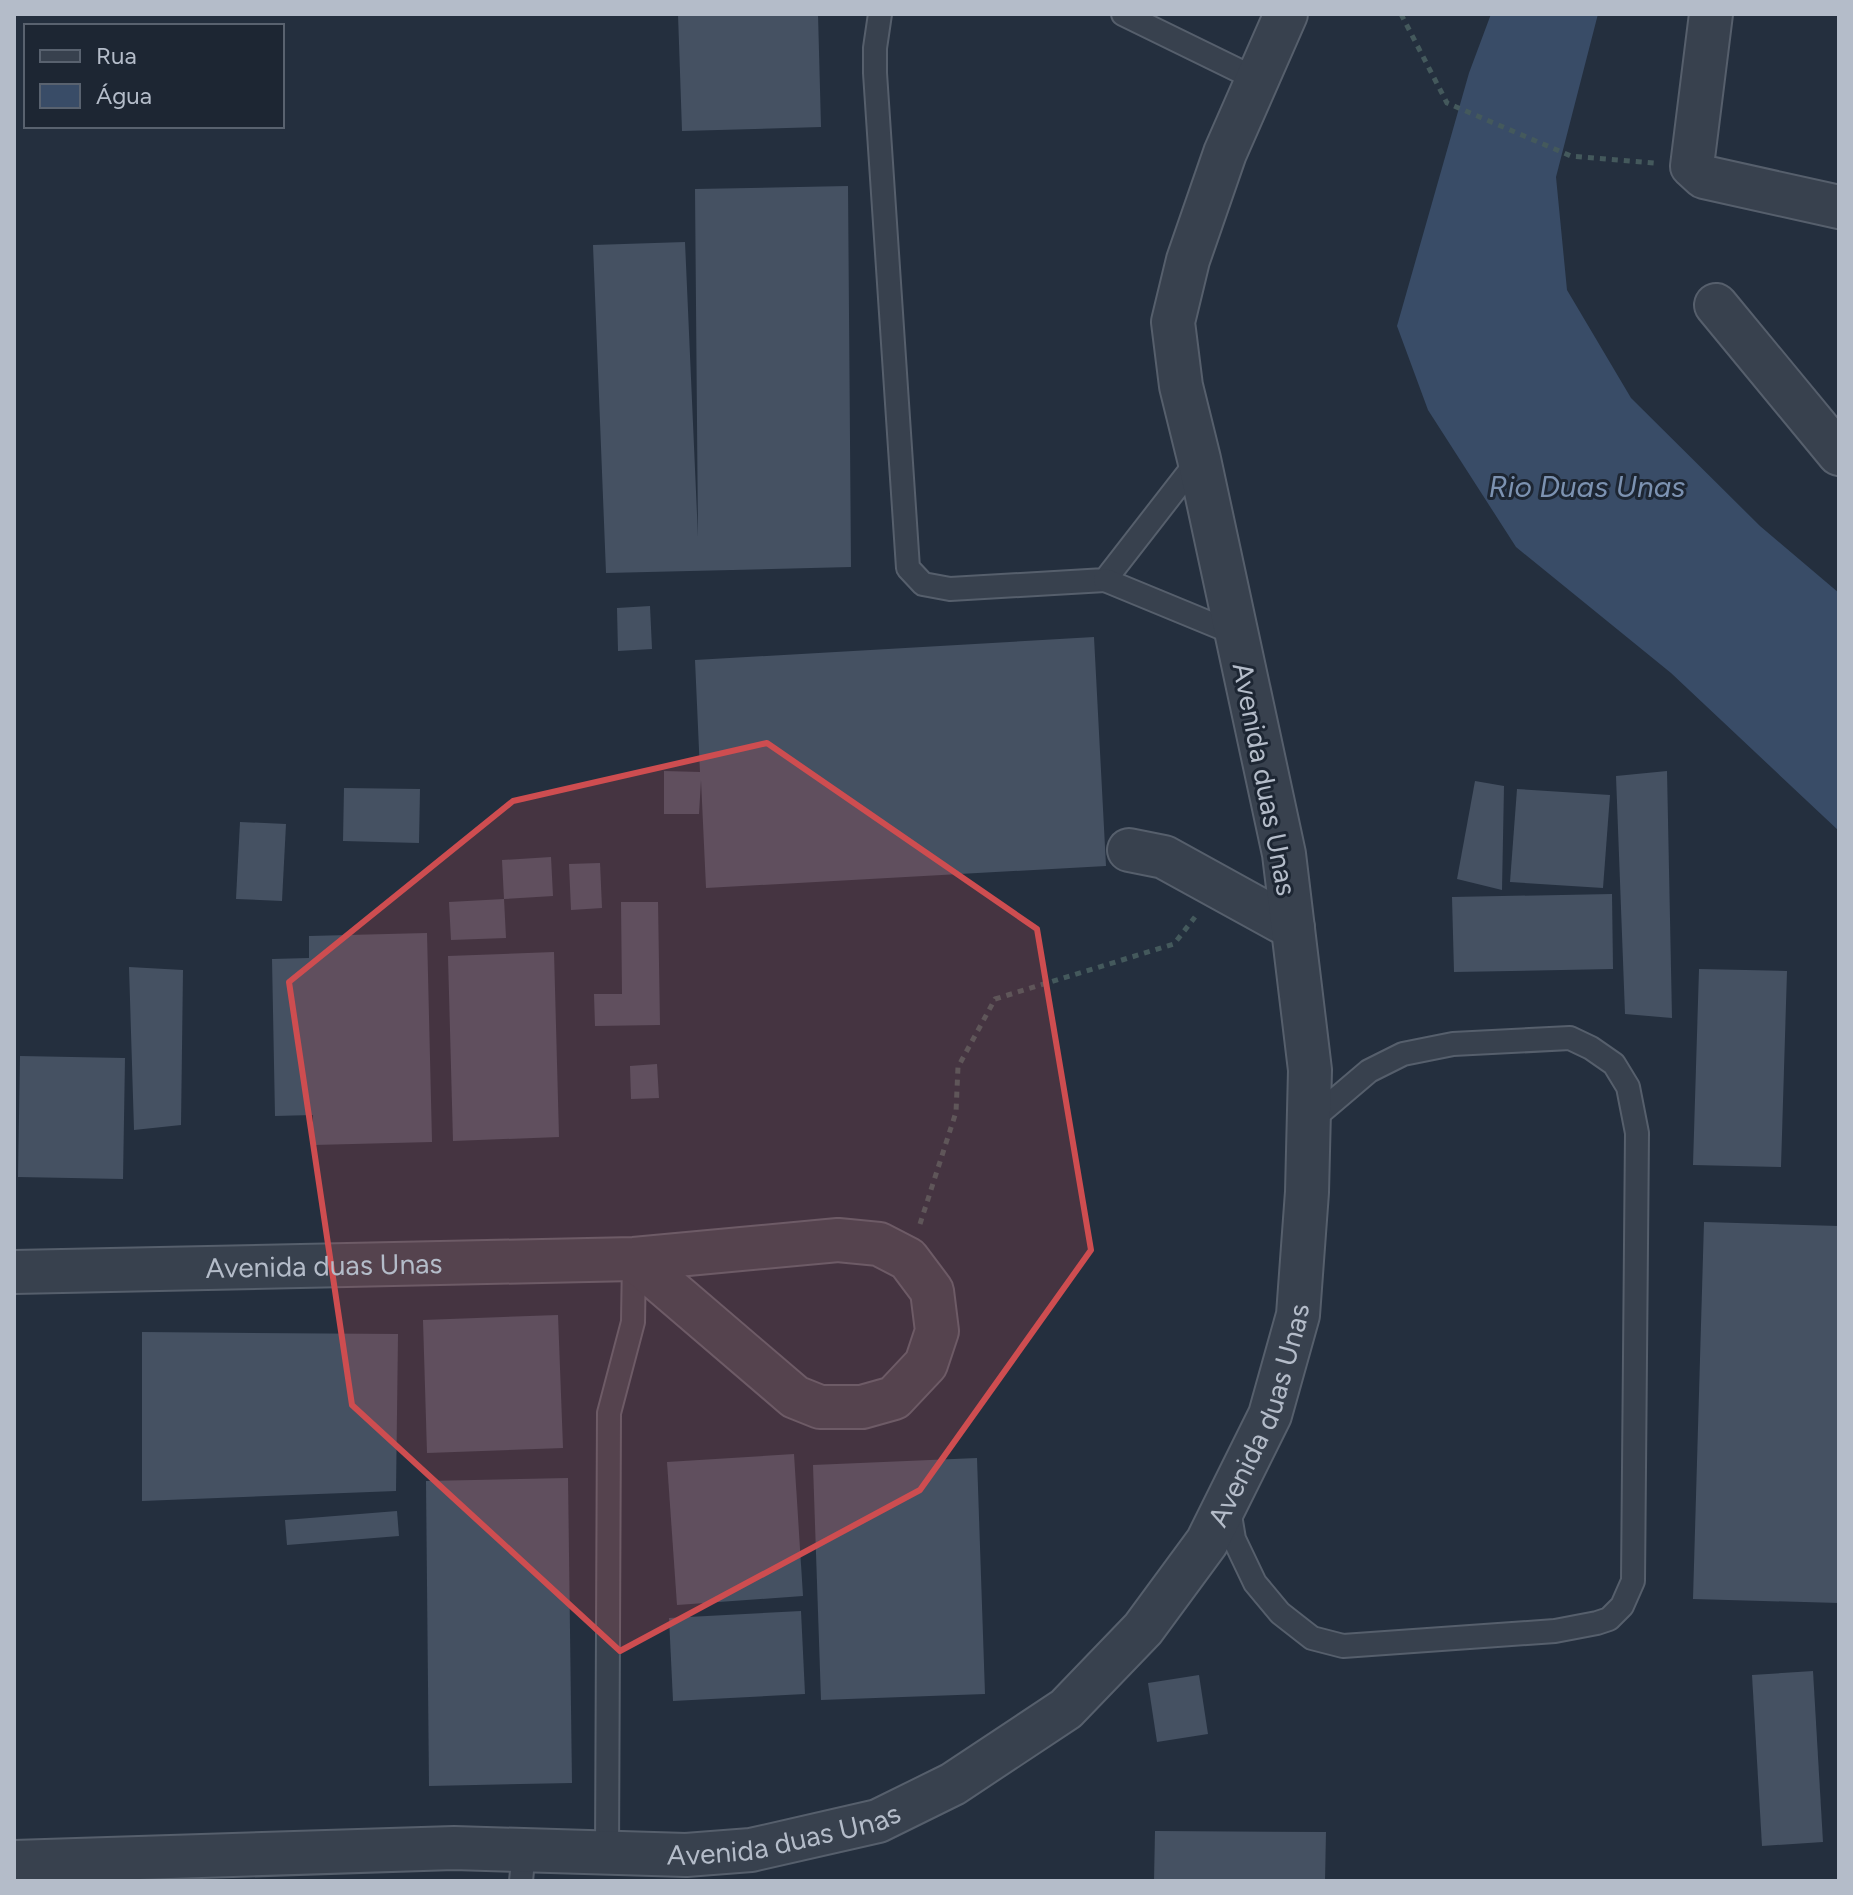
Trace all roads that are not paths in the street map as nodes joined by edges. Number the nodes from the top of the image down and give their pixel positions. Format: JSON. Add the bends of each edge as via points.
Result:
{"nodes":[{"id":1,"x":880,"y":14,"type":"edge"},
{"id":2,"x":1123,"y":14,"type":"edge"},
{"id":3,"x":1286,"y":14,"type":"edge"},
{"id":4,"x":1711,"y":14,"type":"edge"},
{"id":5,"x":1256,"y":79,"type":"junction"},
{"id":6,"x":1839,"y":207,"type":"edge"},
{"id":7,"x":1716,"y":305,"type":"dead end"},
{"id":8,"x":1839,"y":454,"type":"edge"},
{"id":9,"x":1199,"y":459,"type":"junction"},
{"id":10,"x":1105,"y":580,"type":"junction"},
{"id":11,"x":1236,"y":634,"type":"junction"},
{"id":12,"x":1129,"y":850,"type":"dead end"},
{"id":13,"x":1293,"y":928,"type":"junction"},
{"id":14,"x":1309,"y":1122,"type":"junction"},
{"id":15,"x":634,"y":1259,"type":"junction"},
{"id":16,"x":14,"y":1272,"type":"edge"},
{"id":17,"x":1228,"y":1500,"type":"junction"},
{"id":18,"x":607,"y":1852,"type":"junction"},
{"id":19,"x":14,"y":1862,"type":"edge"},
{"id":20,"x":522,"y":1866,"type":"edge"}],
"edges":[{"from":1,"to":10,"type":"lane","via":[[875,73],[908,568],[923,584],[950,589]]},
{"from":2,"to":5,"type":"lane"},
{"from":3,"to":5,"type":"street","name":"Avenida duas Unas"},
{"from":4,"to":6,"type":"street","via":[[1692,166],[1704,177]]},
{"from":5,"to":9,"type":"street","name":"Avenida duas Unas","via":[[1220,166],[1173,322],[1181,386]]},
{"from":7,"to":8,"type":"street"},
{"from":9,"to":10,"type":"lane"},
{"from":9,"to":11,"type":"street","name":"Avenida duas Unas"},
{"from":10,"to":11,"type":"lane"},
{"from":11,"to":13,"type":"street","name":"Avenida duas Unas","via":[[1284,854]]},
{"from":12,"to":13,"type":"street","via":[[1164,857]]},
{"from":13,"to":14,"type":"street","name":"Avenida duas Unas","via":[[1310,1070]]},
{"from":14,"to":17,"type":"street","name":"Avenida duas Unas","via":[[1298,1315],[1270,1415]]},
{"from":14,"to":17,"type":"lane","via":[[1369,1071],[1403,1054],[1453,1044],[1570,1038],[1614,1064],[1628,1087],[1637,1133],[1633,1581],[1622,1606],[1597,1623],[1555,1631],[1343,1646],[1312,1638],[1280,1613],[1255,1583],[1234,1539]]},
{"from":15,"to":15,"type":"street","name":"Avenida duas Unas","via":[[838,1240],[879,1244],[908,1259],[932,1291],[937,1331],[926,1364],[894,1398],[862,1407],[820,1407],[795,1397]]},
{"from":15,"to":16,"type":"street","name":"Avenida duas Unas"},
{"from":15,"to":18,"type":"lane","via":[[633,1322],[609,1413]]},
{"from":17,"to":18,"type":"street","name":"Avenida duas Unas","via":[[1207,1542],[1143,1629],[1066,1709],[953,1784],[878,1821],[751,1850],[686,1855]]},
{"from":18,"to":20,"type":"street","name":"Avenida duas Unas"},
{"from":19,"to":20,"type":"street","name":"Avenida duas Unas","via":[[454,1848]]}]}
